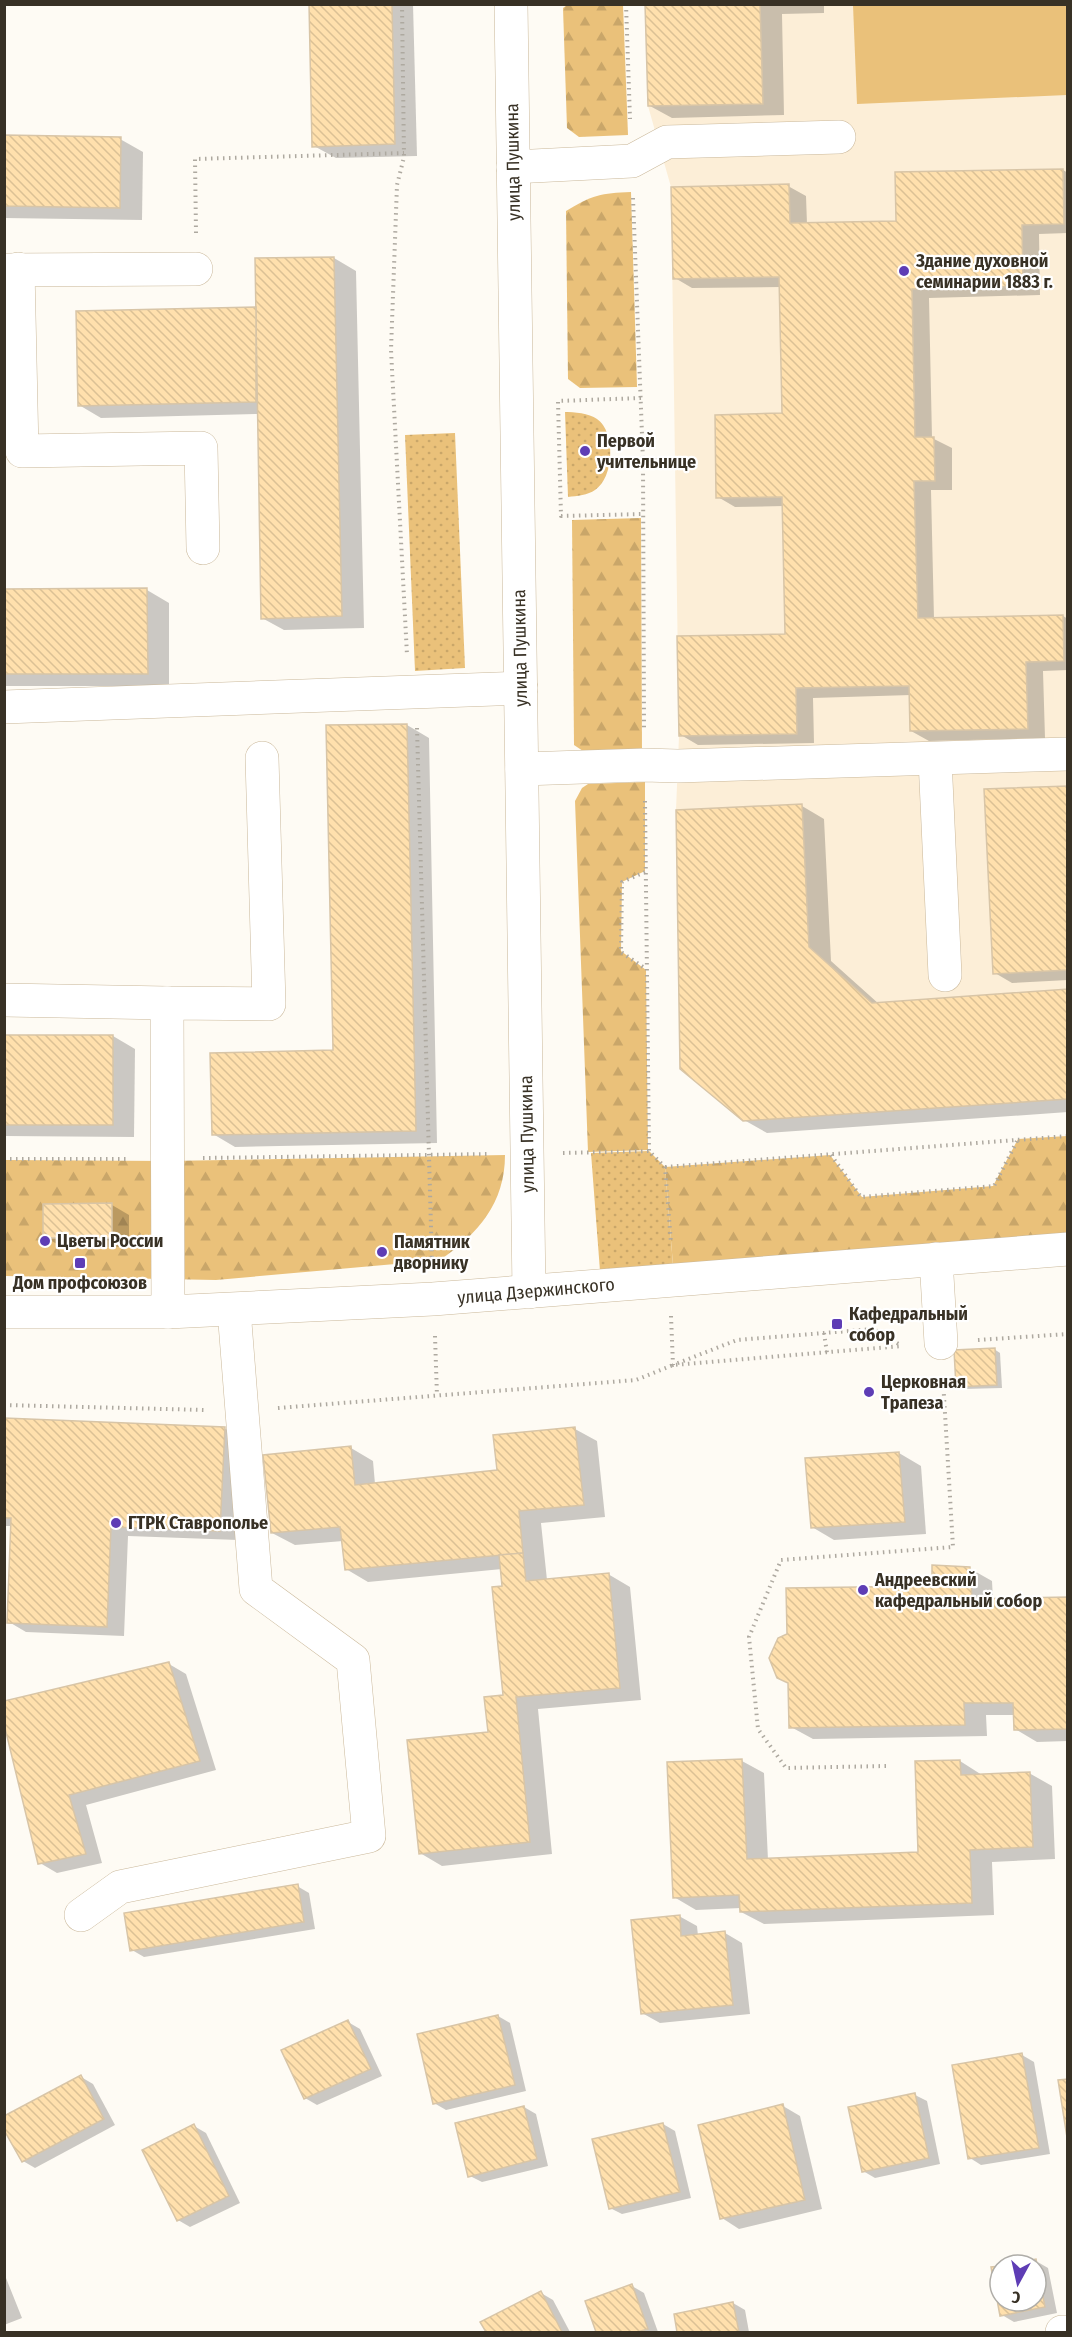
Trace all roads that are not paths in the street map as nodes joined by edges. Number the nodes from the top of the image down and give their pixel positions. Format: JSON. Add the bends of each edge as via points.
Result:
{"nodes":[{"id":1,"x":511,"y":4,"type":"edge"},
{"id":2,"x":839,"y":137,"type":"dead end"},
{"id":3,"x":513,"y":167,"type":"junction"},
{"id":4,"x":196,"y":268,"type":"road end"},
{"id":5,"x":11,"y":269,"type":"edge"},
{"id":6,"x":203,"y":548,"type":"dead end"},
{"id":7,"x":521,"y":688,"type":"junction"},
{"id":8,"x":4,"y":707,"type":"edge"},
{"id":9,"x":1068,"y":754,"type":"edge"},
{"id":10,"x":262,"y":758,"type":"dead end"},
{"id":11,"x":935,"y":759,"type":"junction"},
{"id":12,"x":522,"y":769,"type":"junction"},
{"id":13,"x":945,"y":975,"type":"dead end"},
{"id":14,"x":4,"y":1000,"type":"edge"},
{"id":15,"x":167,"y":1003,"type":"junction"},
{"id":16,"x":1068,"y":1249,"type":"edge"},
{"id":17,"x":936,"y":1259,"type":"junction"},
{"id":18,"x":529,"y":1292,"type":"junction"},
{"id":19,"x":234,"y":1310,"type":"junction"},
{"id":20,"x":4,"y":1312,"type":"edge"},
{"id":21,"x":168,"y":1312,"type":"junction"},
{"id":22,"x":941,"y":1343,"type":"road end"},
{"id":23,"x":81,"y":1916,"type":"dead end"},
{"id":24,"x":1062,"y":2332,"type":"edge"},
{"id":25,"x":1068,"y":2332,"type":"edge"}],
"edges":[{"from":1,"to":3,"type":"street","name":"улица Пушкина"},
{"from":2,"to":3,"type":"street","via":[[667,141],[632,161]]},
{"from":3,"to":7,"type":"street","name":"улица Пушкина"},
{"from":4,"to":5,"type":"street"},
{"from":5,"to":6,"type":"street","via":[[22,452],[201,448]]},
{"from":7,"to":8,"type":"street"},
{"from":7,"to":12,"type":"street","name":"улица Пушкина"},
{"from":9,"to":11,"type":"street"},
{"from":10,"to":15,"type":"street","via":[[269,1004]]},
{"from":11,"to":12,"type":"street"},
{"from":11,"to":13,"type":"street"},
{"from":12,"to":18,"type":"street","name":"улица Пушкина"},
{"from":14,"to":15,"type":"street"},
{"from":15,"to":21,"type":"street"},
{"from":16,"to":17,"type":"street","name":"улица Дзержинского"},
{"from":17,"to":18,"type":"street","name":"улица Дзержинского"},
{"from":17,"to":22,"type":"street"},
{"from":18,"to":19,"type":"street","name":"улица Дзержинского"},
{"from":19,"to":21,"type":"street","name":"улица Дзержинского"},
{"from":19,"to":23,"type":"street","via":[[256,1589],[353,1660],[369,1836],[120,1887]]},
{"from":20,"to":21,"type":"street","name":"улица Дзержинского"},
{"from":24,"to":25,"type":"street"}]}
